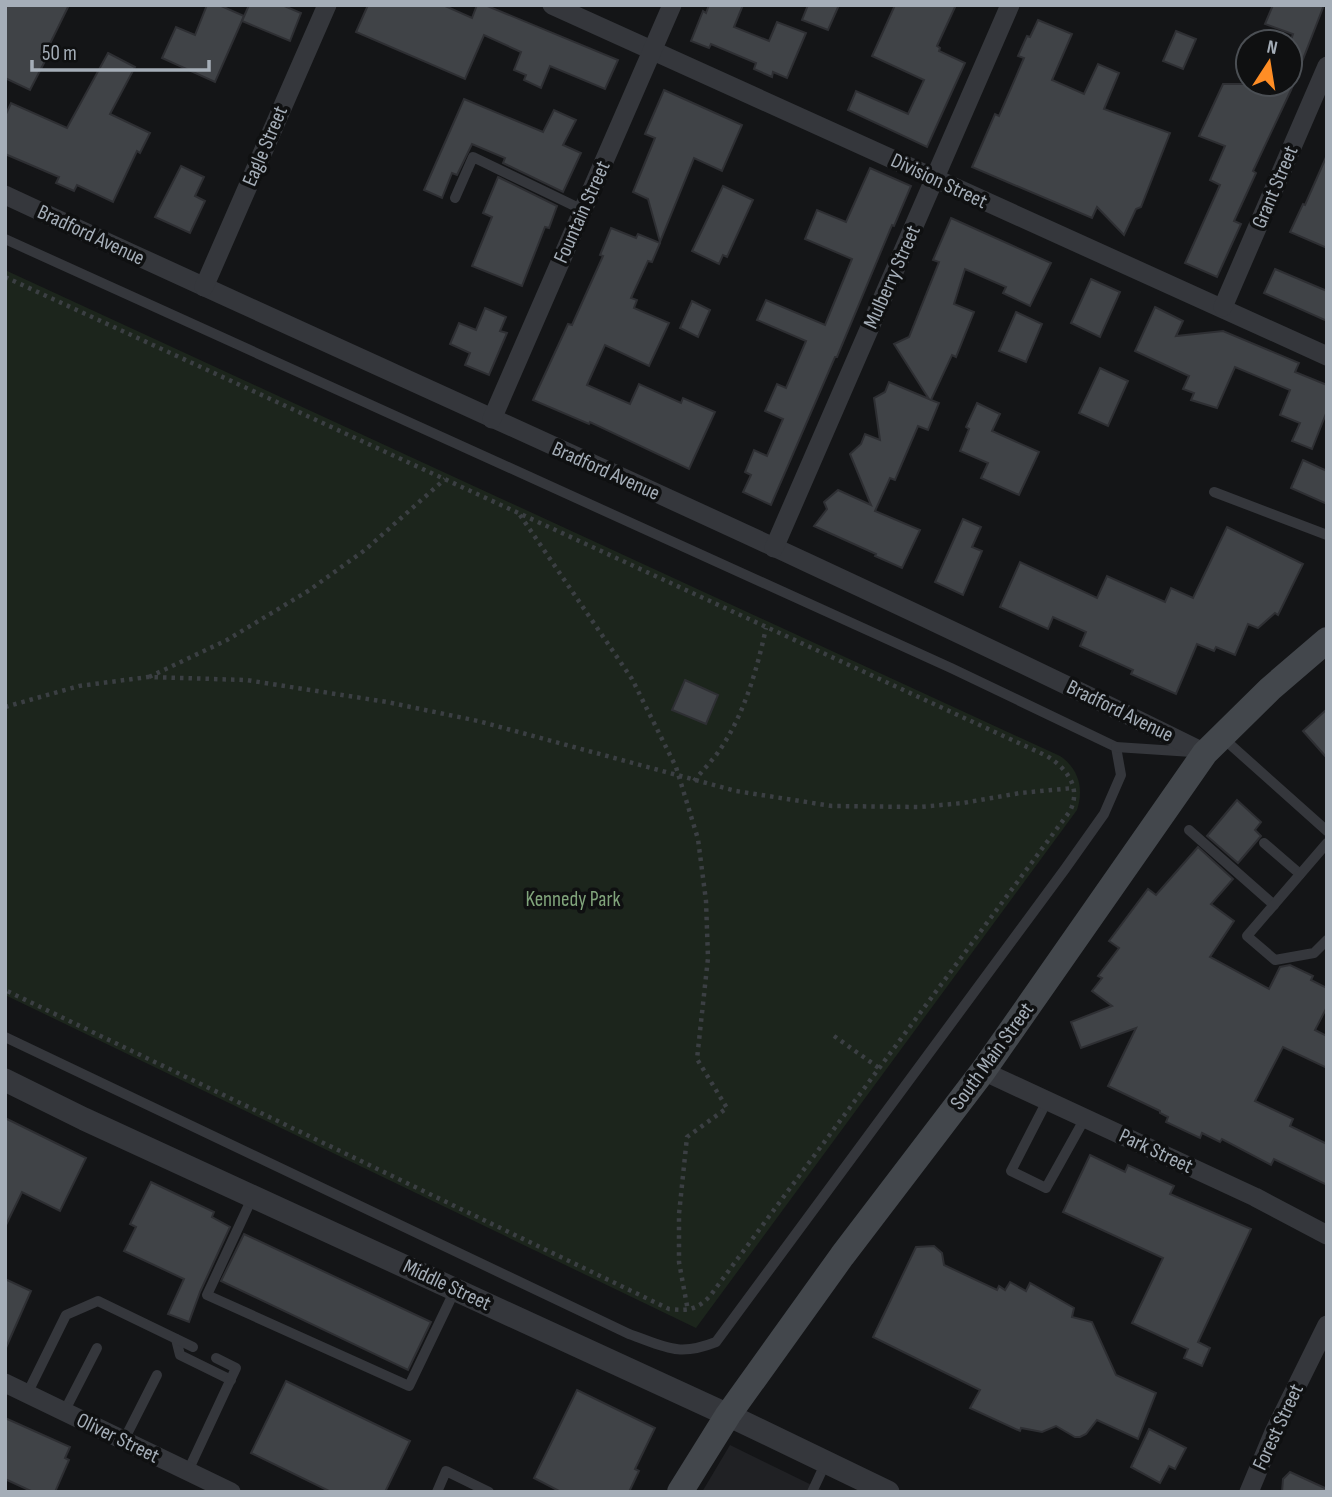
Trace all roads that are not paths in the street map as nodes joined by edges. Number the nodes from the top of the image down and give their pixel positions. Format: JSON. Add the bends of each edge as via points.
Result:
{"nodes":[{"id":1,"x":327,"y":5,"type":"edge"},
{"id":2,"x":552,"y":5,"type":"edge"},
{"id":3,"x":672,"y":5,"type":"edge"},
{"id":4,"x":1010,"y":5,"type":"edge"},
{"id":5,"x":652,"y":51,"type":"junction"},
{"id":6,"x":1327,"y":66,"type":"edge"},
{"id":7,"x":935,"y":178,"type":"junction"},
{"id":8,"x":5,"y":195,"type":"edge"},
{"id":9,"x":455,"y":198,"type":"dead end"},
{"id":10,"x":583,"y":210,"type":"junction"},
{"id":11,"x":5,"y":239,"type":"edge"},
{"id":12,"x":204,"y":287,"type":"junction"},
{"id":13,"x":1223,"y":307,"type":"junction"},
{"id":14,"x":1327,"y":356,"type":"edge"},
{"id":15,"x":492,"y":419,"type":"junction"},
{"id":16,"x":1214,"y":492,"type":"dead end"},
{"id":17,"x":1327,"y":535,"type":"edge"},
{"id":18,"x":774,"y":548,"type":"junction"},
{"id":19,"x":1327,"y":640,"type":"edge"},
{"id":20,"x":1213,"y":744,"type":"junction"},
{"id":21,"x":1116,"y":747,"type":"junction"},
{"id":22,"x":1189,"y":830,"type":"dead end"},
{"id":23,"x":1327,"y":831,"type":"edge"},
{"id":24,"x":1264,"y":843,"type":"dead end"},
{"id":25,"x":1327,"y":843,"type":"edge"},
{"id":26,"x":1300,"y":874,"type":"junction"},
{"id":27,"x":1274,"y":905,"type":"junction"},
{"id":28,"x":1327,"y":940,"type":"edge"},
{"id":29,"x":5,"y":1037,"type":"edge"},
{"id":30,"x":983,"y":1071,"type":"junction"},
{"id":31,"x":5,"y":1080,"type":"edge"},
{"id":32,"x":1047,"y":1101,"type":"junction"},
{"id":33,"x":1085,"y":1118,"type":"junction"},
{"id":34,"x":253,"y":1196,"type":"junction"},
{"id":35,"x":1327,"y":1235,"type":"edge"},
{"id":36,"x":456,"y":1289,"type":"junction"},
{"id":37,"x":1327,"y":1325,"type":"edge"},
{"id":38,"x":176,"y":1339,"type":"junction"},
{"id":39,"x":193,"y":1347,"type":"dead end"},
{"id":40,"x":97,"y":1348,"type":"dead end"},
{"id":41,"x":216,"y":1358,"type":"dead end"},
{"id":42,"x":157,"y":1375,"type":"dead end"},
{"id":43,"x":231,"y":1380,"type":"junction"},
{"id":44,"x":5,"y":1383,"type":"edge"},
{"id":45,"x":27,"y":1394,"type":"junction"},
{"id":46,"x":64,"y":1412,"type":"junction"},
{"id":47,"x":728,"y":1415,"type":"junction"},
{"id":48,"x":124,"y":1440,"type":"junction"},
{"id":49,"x":826,"y":1462,"type":"junction"},
{"id":50,"x":188,"y":1471,"type":"junction"},
{"id":51,"x":231,"y":1492,"type":"edge"},
{"id":52,"x":437,"y":1492,"type":"edge"},
{"id":53,"x":489,"y":1492,"type":"edge"},
{"id":54,"x":680,"y":1492,"type":"edge"},
{"id":55,"x":812,"y":1492,"type":"edge"},
{"id":56,"x":888,"y":1492,"type":"edge"},
{"id":57,"x":1249,"y":1492,"type":"edge"}],
"edges":[{"from":1,"to":12,"type":"street","name":"Eagle Street"},
{"from":2,"to":5,"type":"street","name":"Division Street"},
{"from":3,"to":5,"type":"street","name":"Fountain Street"},
{"from":4,"to":7,"type":"street","name":"Mulberry Street"},
{"from":5,"to":7,"type":"street","name":"Division Street"},
{"from":5,"to":10,"type":"street","name":"Fountain Street"},
{"from":6,"to":13,"type":"street","name":"Grant Street"},
{"from":7,"to":13,"type":"street","name":"Division Street"},
{"from":7,"to":18,"type":"street","name":"Mulberry Street"},
{"from":8,"to":12,"type":"street","name":"Bradford Avenue"},
{"from":9,"to":10,"type":"lane","via":[[473,157]]},
{"from":10,"to":15,"type":"street","name":"Fountain Street"},
{"from":11,"to":21,"type":"lane"},
{"from":12,"to":15,"type":"street","name":"Bradford Avenue"},
{"from":13,"to":14,"type":"street","name":"Division Street"},
{"from":15,"to":18,"type":"street","name":"Bradford Avenue"},
{"from":16,"to":17,"type":"lane"},
{"from":18,"to":20,"type":"street","name":"Bradford Avenue","via":[[1083,692]]},
{"from":19,"to":20,"type":"main road","name":"South Main Street"},
{"from":20,"to":21,"type":"lane"},
{"from":20,"to":23,"type":"lane"},
{"from":20,"to":30,"type":"main road","name":"South Main Street"},
{"from":21,"to":29,"type":"lane","via":[[1121,775],[1104,814],[716,1342],[696,1350],[679,1351],[629,1334]]},
{"from":22,"to":27,"type":"lane"},
{"from":24,"to":26,"type":"lane"},
{"from":25,"to":26,"type":"lane"},
{"from":26,"to":27,"type":"lane"},
{"from":27,"to":28,"type":"lane","via":[[1247,936],[1275,960],[1314,953]]},
{"from":30,"to":32,"type":"street","name":"Park Street"},
{"from":30,"to":47,"type":"main road","name":"South Main Street"},
{"from":31,"to":34,"type":"street","name":"Middle Street"},
{"from":32,"to":33,"type":"street","name":"Park Street"},
{"from":32,"to":33,"type":"lane","via":[[1010,1171],[1046,1188]]},
{"from":33,"to":35,"type":"street","name":"Park Street"},
{"from":34,"to":36,"type":"street","name":"Middle Street"},
{"from":34,"to":36,"type":"lane","via":[[208,1295],[409,1386]]},
{"from":36,"to":47,"type":"street","name":"Middle Street"},
{"from":37,"to":57,"type":"street","name":"Forest Street"},
{"from":38,"to":39,"type":"lane"},
{"from":38,"to":43,"type":"lane","via":[[180,1355]]},
{"from":38,"to":45,"type":"lane","via":[[98,1301],[66,1315]]},
{"from":40,"to":46,"type":"lane"},
{"from":41,"to":43,"type":"lane","via":[[236,1368]]},
{"from":42,"to":48,"type":"lane"},
{"from":43,"to":50,"type":"lane"},
{"from":44,"to":45,"type":"street","name":"Oliver Street"},
{"from":45,"to":46,"type":"street","name":"Oliver Street"},
{"from":46,"to":48,"type":"street","name":"Oliver Street"},
{"from":47,"to":49,"type":"street","name":"Middle Street"},
{"from":47,"to":54,"type":"main road","name":"South Main Street"},
{"from":48,"to":50,"type":"street","name":"Oliver Street"},
{"from":49,"to":55,"type":"lane"},
{"from":49,"to":56,"type":"street","name":"Middle Street"},
{"from":50,"to":51,"type":"street","name":"Oliver Street"},
{"from":52,"to":53,"type":"lane","via":[[446,1471]]}]}
